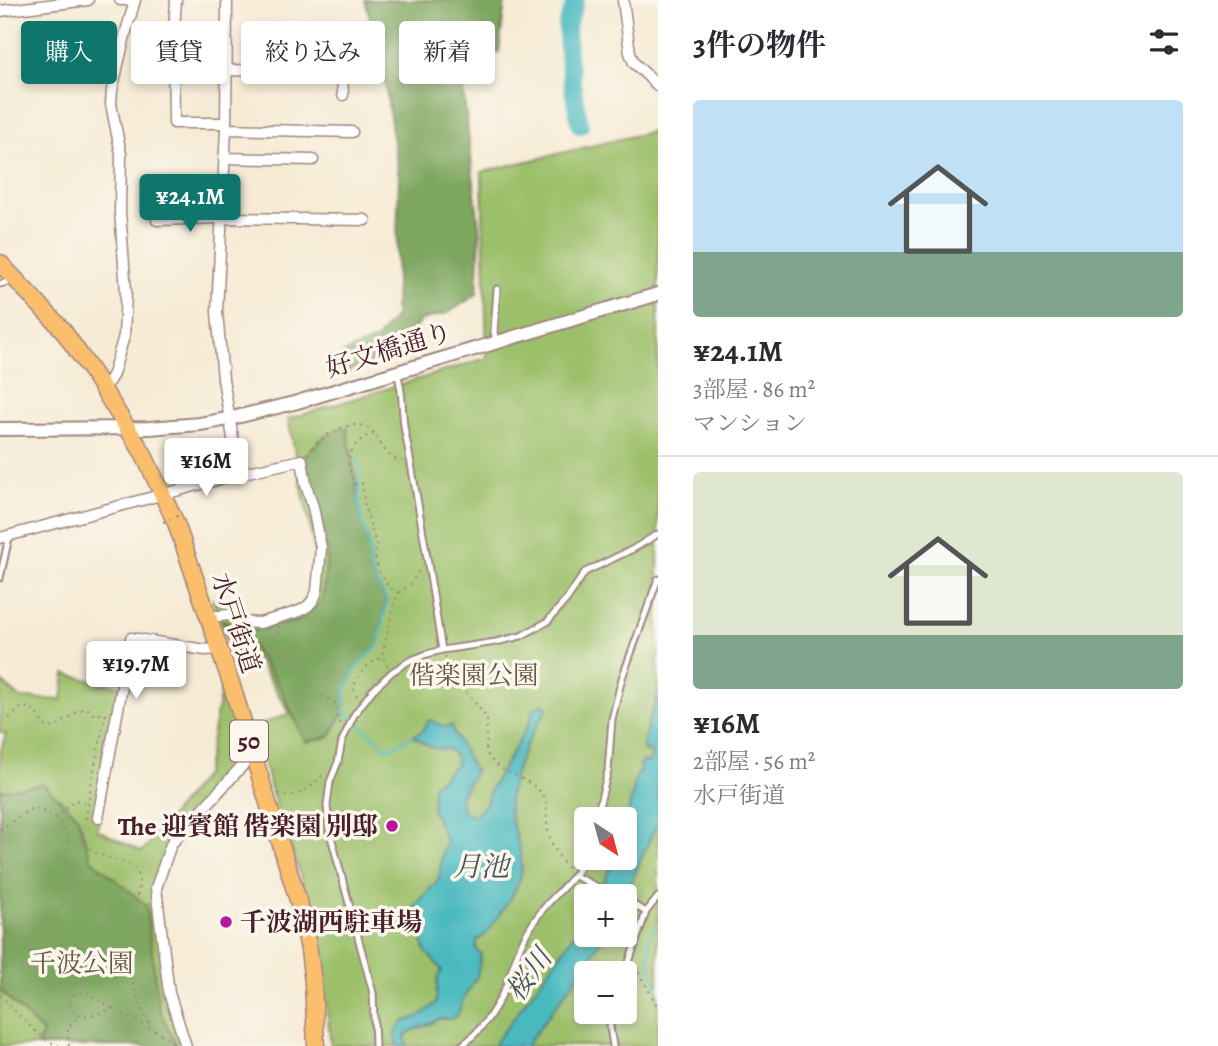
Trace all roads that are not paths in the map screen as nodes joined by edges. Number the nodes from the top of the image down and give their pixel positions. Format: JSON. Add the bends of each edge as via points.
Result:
{"nodes":[{"id":1,"x":88,"y":0,"type":"edge"},
{"id":2,"x":120,"y":0,"type":"edge"},
{"id":3,"x":135,"y":0,"type":"edge"},
{"id":4,"x":176,"y":0,"type":"edge"},
{"id":5,"x":227,"y":0,"type":"edge"},
{"id":6,"x":623,"y":0,"type":"edge"},
{"id":7,"x":0,"y":11,"type":"edge"},
{"id":8,"x":227,"y":21,"type":"edge"},
{"id":9,"x":227,"y":70,"type":"edge"},
{"id":10,"x":227,"y":84,"type":"edge"},
{"id":11,"x":658,"y":86,"type":"edge"},
{"id":12,"x":343,"y":95,"type":"dead end"},
{"id":13,"x":226,"y":126,"type":"junction"},
{"id":14,"x":352,"y":132,"type":"dead end"},
{"id":15,"x":224,"y":158,"type":"junction"},
{"id":16,"x":313,"y":160,"type":"dead end"},
{"id":17,"x":221,"y":218,"type":"junction"},
{"id":18,"x":157,"y":220,"type":"dead end"},
{"id":19,"x":365,"y":220,"type":"dead end"},
{"id":20,"x":0,"y":263,"type":"edge"},
{"id":21,"x":6,"y":280,"type":"edge"},
{"id":22,"x":497,"y":289,"type":"dead end"},
{"id":23,"x":658,"y":294,"type":"edge"},
{"id":24,"x":496,"y":342,"type":"junction"},
{"id":25,"x":396,"y":372,"type":"junction"},
{"id":26,"x":103,"y":387,"type":"junction"},
{"id":27,"x":228,"y":419,"type":"junction"},
{"id":28,"x":129,"y":428,"type":"junction"},
{"id":29,"x":0,"y":429,"type":"edge"},
{"id":30,"x":239,"y":474,"type":"junction"},
{"id":31,"x":164,"y":495,"type":"junction"},
{"id":32,"x":658,"y":534,"type":"edge"},
{"id":33,"x":4,"y":537,"type":"edge"},
{"id":34,"x":0,"y":578,"type":"edge"},
{"id":35,"x":658,"y":579,"type":"edge"},
{"id":36,"x":208,"y":617,"type":"junction"},
{"id":37,"x":219,"y":649,"type":"junction"},
{"id":38,"x":442,"y":650,"type":"junction"},
{"id":39,"x":253,"y":754,"type":"junction"},
{"id":40,"x":599,"y":807,"type":"edge"},
{"id":41,"x":98,"y":818,"type":"dead end"},
{"id":42,"x":578,"y":870,"type":"edge"},
{"id":43,"x":575,"y":876,"type":"junction"},
{"id":44,"x":591,"y":884,"type":"edge"},
{"id":45,"x":658,"y":897,"type":"edge"},
{"id":46,"x":637,"y":906,"type":"edge"},
{"id":47,"x":646,"y":912,"type":"junction"},
{"id":48,"x":630,"y":961,"type":"edge"},
{"id":49,"x":610,"y":1024,"type":"edge"},
{"id":50,"x":186,"y":1046,"type":"edge"},
{"id":51,"x":316,"y":1046,"type":"edge"},
{"id":52,"x":375,"y":1046,"type":"edge"},
{"id":53,"x":461,"y":1046,"type":"edge"},
{"id":54,"x":613,"y":1046,"type":"edge"}],
"edges":[{"from":1,"to":7,"type":"street"},
{"from":2,"to":3,"type":"street"},
{"from":3,"to":26,"type":"street","via":[[111,104],[121,154],[124,336],[113,374]]},
{"from":4,"to":13,"type":"street","via":[[174,123]]},
{"from":5,"to":8,"type":"street"},
{"from":6,"to":11,"type":"street","via":[[634,63]]},
{"from":9,"to":12,"type":"street","via":[[342,71]]},
{"from":10,"to":13,"type":"street"},
{"from":13,"to":14,"type":"street"},
{"from":13,"to":15,"type":"street"},
{"from":15,"to":16,"type":"street"},
{"from":15,"to":17,"type":"street"},
{"from":17,"to":18,"type":"street"},
{"from":17,"to":19,"type":"street"},
{"from":17,"to":27,"type":"street","via":[[217,312]]},
{"from":20,"to":21,"type":"main road","name":"水戸街道","number":"50"},
{"from":21,"to":26,"type":"main road","name":"水戸街道","number":"50","via":[[62,329]]},
{"from":22,"to":24,"type":"lane"},
{"from":23,"to":24,"type":"street","name":"好文橋通り"},
{"from":24,"to":25,"type":"street","name":"好文橋通り"},
{"from":25,"to":27,"type":"street","name":"好文橋通り"},
{"from":25,"to":38,"type":"lane"},
{"from":26,"to":28,"type":"main road","name":"水戸街道","number":"50"},
{"from":27,"to":28,"type":"street","name":"好文橋通り"},
{"from":27,"to":30,"type":"street"},
{"from":28,"to":29,"type":"street","name":"好文橋通り"},
{"from":28,"to":31,"type":"main road","name":"水戸街道","number":"50"},
{"from":30,"to":31,"type":"street"},
{"from":30,"to":36,"type":"street","via":[[302,460],[321,548],[317,591],[300,611],[260,623],[242,622],[229,615]]},
{"from":31,"to":33,"type":"street"},
{"from":31,"to":36,"type":"main road","name":"水戸街道","number":"50"},
{"from":32,"to":38,"type":"lane","via":[[584,572],[547,622],[521,636]]},
{"from":33,"to":34,"type":"lane"},
{"from":35,"to":40,"type":"lane","via":[[622,678]]},
{"from":36,"to":37,"type":"main road","name":"水戸街道","number":"50"},
{"from":37,"to":39,"type":"main road","name":"水戸街道","number":"50"},
{"from":37,"to":41,"type":"street","via":[[131,638]]},
{"from":38,"to":52,"type":"lane","via":[[409,661],[372,691],[349,725],[330,782],[328,830],[373,993]]},
{"from":39,"to":50,"type":"street","via":[[171,844],[156,888],[169,993]]},
{"from":39,"to":51,"type":"main road","name":"水戸街道","number":"50","via":[[301,910],[313,983]]},
{"from":42,"to":43,"type":"lane"},
{"from":43,"to":44,"type":"lane"},
{"from":43,"to":53,"type":"lane","via":[[527,932],[497,1003],[475,1036]]},
{"from":45,"to":47,"type":"lane"},
{"from":46,"to":47,"type":"lane"},
{"from":47,"to":48,"type":"lane"},
{"from":49,"to":54,"type":"lane"}]}
